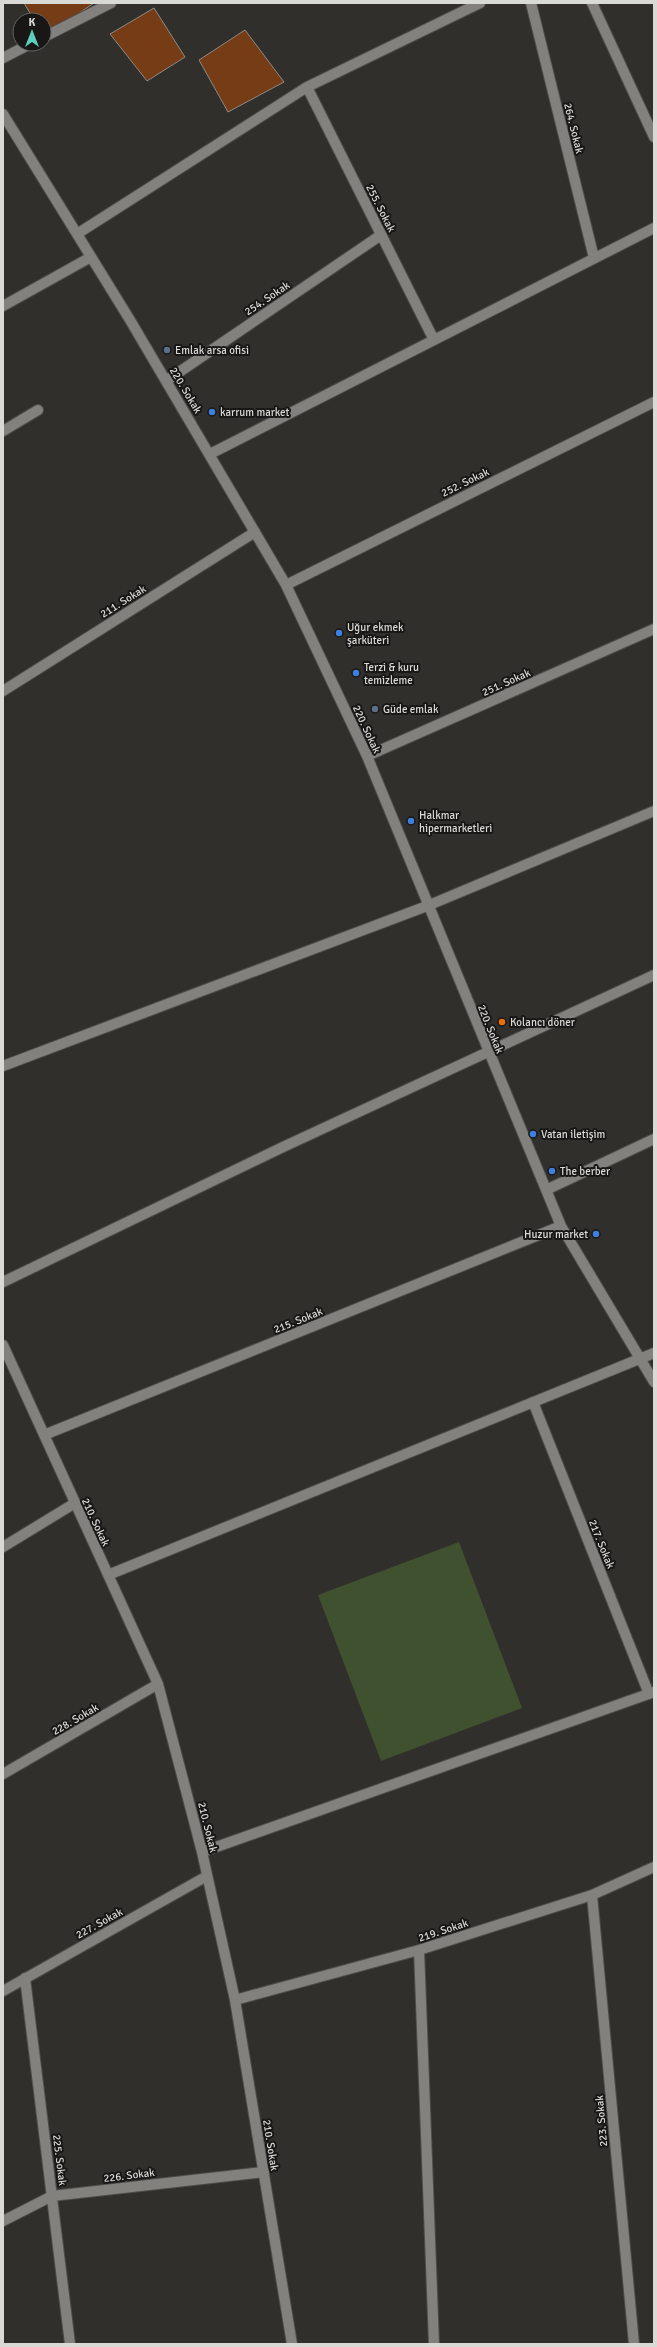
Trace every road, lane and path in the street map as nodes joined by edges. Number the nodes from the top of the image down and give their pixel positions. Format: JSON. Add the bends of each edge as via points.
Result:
{"nodes":[{"id":1,"x":111,"y":3,"type":"edge"},
{"id":2,"x":480,"y":3,"type":"edge"},
{"id":3,"x":531,"y":3,"type":"edge"},
{"id":4,"x":592,"y":3,"type":"edge"},
{"id":5,"x":52,"y":33,"type":"edge"},
{"id":6,"x":15,"y":52,"type":"edge"},
{"id":7,"x":3,"y":58,"type":"edge"},
{"id":8,"x":307,"y":87,"type":"junction"},
{"id":9,"x":3,"y":114,"type":"edge"},
{"id":10,"x":654,"y":137,"type":"edge"},
{"id":11,"x":654,"y":228,"type":"edge"},
{"id":12,"x":76,"y":234,"type":"junction"},
{"id":13,"x":381,"y":235,"type":"junction"},
{"id":14,"x":91,"y":257,"type":"junction"},
{"id":15,"x":594,"y":258,"type":"junction"},
{"id":16,"x":3,"y":306,"type":"edge"},
{"id":17,"x":434,"y":340,"type":"junction"},
{"id":18,"x":166,"y":381,"type":"junction"},
{"id":19,"x":654,"y":402,"type":"edge"},
{"id":20,"x":38,"y":410,"type":"dead end"},
{"id":21,"x":3,"y":431,"type":"edge"},
{"id":22,"x":210,"y":454,"type":"junction"},
{"id":23,"x":255,"y":532,"type":"junction"},
{"id":24,"x":286,"y":585,"type":"junction"},
{"id":25,"x":654,"y":629,"type":"edge"},
{"id":26,"x":3,"y":691,"type":"edge"},
{"id":27,"x":367,"y":756,"type":"junction"},
{"id":28,"x":654,"y":811,"type":"edge"},
{"id":29,"x":427,"y":906,"type":"junction"},
{"id":30,"x":654,"y":975,"type":"edge"},
{"id":31,"x":489,"y":1054,"type":"junction"},
{"id":32,"x":3,"y":1066,"type":"edge"},
{"id":33,"x":654,"y":1138,"type":"edge"},
{"id":34,"x":546,"y":1190,"type":"junction"},
{"id":35,"x":561,"y":1226,"type":"junction"},
{"id":36,"x":3,"y":1282,"type":"edge"},
{"id":37,"x":3,"y":1345,"type":"edge"},
{"id":38,"x":654,"y":1353,"type":"edge"},
{"id":39,"x":640,"y":1358,"type":"junction"},
{"id":40,"x":654,"y":1382,"type":"edge"},
{"id":41,"x":533,"y":1402,"type":"junction"},
{"id":42,"x":44,"y":1435,"type":"junction"},
{"id":43,"x":75,"y":1503,"type":"junction"},
{"id":44,"x":3,"y":1547,"type":"edge"},
{"id":45,"x":108,"y":1575,"type":"junction"},
{"id":46,"x":158,"y":1684,"type":"junction"},
{"id":47,"x":651,"y":1693,"type":"edge"},
{"id":48,"x":3,"y":1774,"type":"edge"},
{"id":49,"x":202,"y":1852,"type":"junction"},
{"id":50,"x":654,"y":1867,"type":"edge"},
{"id":51,"x":207,"y":1876,"type":"junction"},
{"id":52,"x":592,"y":1895,"type":"junction"},
{"id":53,"x":419,"y":1950,"type":"junction"},
{"id":54,"x":25,"y":1978,"type":"junction"},
{"id":55,"x":3,"y":1991,"type":"edge"},
{"id":56,"x":235,"y":2000,"type":"junction"},
{"id":57,"x":264,"y":2172,"type":"junction"},
{"id":58,"x":52,"y":2196,"type":"junction"},
{"id":59,"x":3,"y":2221,"type":"edge"},
{"id":60,"x":70,"y":2344,"type":"edge"},
{"id":61,"x":292,"y":2344,"type":"edge"},
{"id":62,"x":434,"y":2344,"type":"edge"},
{"id":63,"x":634,"y":2344,"type":"edge"}],
"edges":[{"from":1,"to":5,"type":"street"},
{"from":2,"to":8,"type":"street"},
{"from":3,"to":15,"type":"street","name":"264. Sokak"},
{"from":4,"to":10,"type":"street"},
{"from":6,"to":7,"type":"street"},
{"from":8,"to":12,"type":"street"},
{"from":8,"to":13,"type":"street","name":"255. Sokak"},
{"from":9,"to":12,"type":"street","name":"220. Sokak"},
{"from":11,"to":15,"type":"street"},
{"from":12,"to":14,"type":"street","name":"220. Sokak"},
{"from":13,"to":17,"type":"street","name":"255. Sokak"},
{"from":13,"to":18,"type":"street","name":"254. Sokak"},
{"from":14,"to":16,"type":"street"},
{"from":14,"to":18,"type":"street","name":"220. Sokak"},
{"from":15,"to":17,"type":"street"},
{"from":17,"to":22,"type":"street"},
{"from":18,"to":22,"type":"street","name":"220. Sokak"},
{"from":19,"to":24,"type":"street","name":"252. Sokak"},
{"from":20,"to":21,"type":"street"},
{"from":22,"to":23,"type":"street","name":"220. Sokak"},
{"from":23,"to":24,"type":"street","name":"220. Sokak"},
{"from":23,"to":26,"type":"street","name":"211. Sokak"},
{"from":24,"to":27,"type":"street","name":"220. Sokak"},
{"from":25,"to":27,"type":"street","name":"251. Sokak"},
{"from":27,"to":29,"type":"street","name":"220. Sokak"},
{"from":28,"to":29,"type":"street"},
{"from":29,"to":31,"type":"street","name":"220. Sokak"},
{"from":29,"to":32,"type":"street"},
{"from":30,"to":31,"type":"street"},
{"from":31,"to":34,"type":"street","name":"220. Sokak"},
{"from":31,"to":36,"type":"street","via":[[283,1147]]},
{"from":33,"to":34,"type":"street"},
{"from":34,"to":35,"type":"street","name":"220. Sokak"},
{"from":35,"to":39,"type":"street","name":"220. Sokak"},
{"from":35,"to":42,"type":"street","name":"215. Sokak"},
{"from":37,"to":42,"type":"street","name":"210. Sokak"},
{"from":38,"to":39,"type":"street"},
{"from":39,"to":40,"type":"street","name":"220. Sokak"},
{"from":39,"to":41,"type":"street"},
{"from":41,"to":45,"type":"street"},
{"from":41,"to":47,"type":"street","name":"217. Sokak"},
{"from":42,"to":43,"type":"street","name":"210. Sokak"},
{"from":43,"to":44,"type":"street"},
{"from":43,"to":45,"type":"street","name":"210. Sokak"},
{"from":45,"to":46,"type":"street","name":"210. Sokak"},
{"from":46,"to":48,"type":"street","name":"228. Sokak"},
{"from":46,"to":49,"type":"street","name":"210. Sokak"},
{"from":47,"to":49,"type":"street"},
{"from":49,"to":51,"type":"street","name":"210. Sokak"},
{"from":50,"to":52,"type":"street","name":"219. Sokak"},
{"from":51,"to":54,"type":"street","name":"227. Sokak"},
{"from":51,"to":56,"type":"street","name":"210. Sokak"},
{"from":52,"to":53,"type":"street","name":"219. Sokak"},
{"from":52,"to":63,"type":"street","name":"223. Sokak"},
{"from":53,"to":56,"type":"street","name":"219. Sokak"},
{"from":53,"to":62,"type":"street"},
{"from":54,"to":55,"type":"street","name":"227. Sokak"},
{"from":54,"to":58,"type":"street","name":"225. Sokak"},
{"from":56,"to":57,"type":"street","name":"210. Sokak"},
{"from":57,"to":58,"type":"street","name":"226. Sokak"},
{"from":57,"to":61,"type":"street","name":"210. Sokak"},
{"from":58,"to":59,"type":"street","name":"226. Sokak"},
{"from":58,"to":60,"type":"street","name":"225. Sokak"}]}
